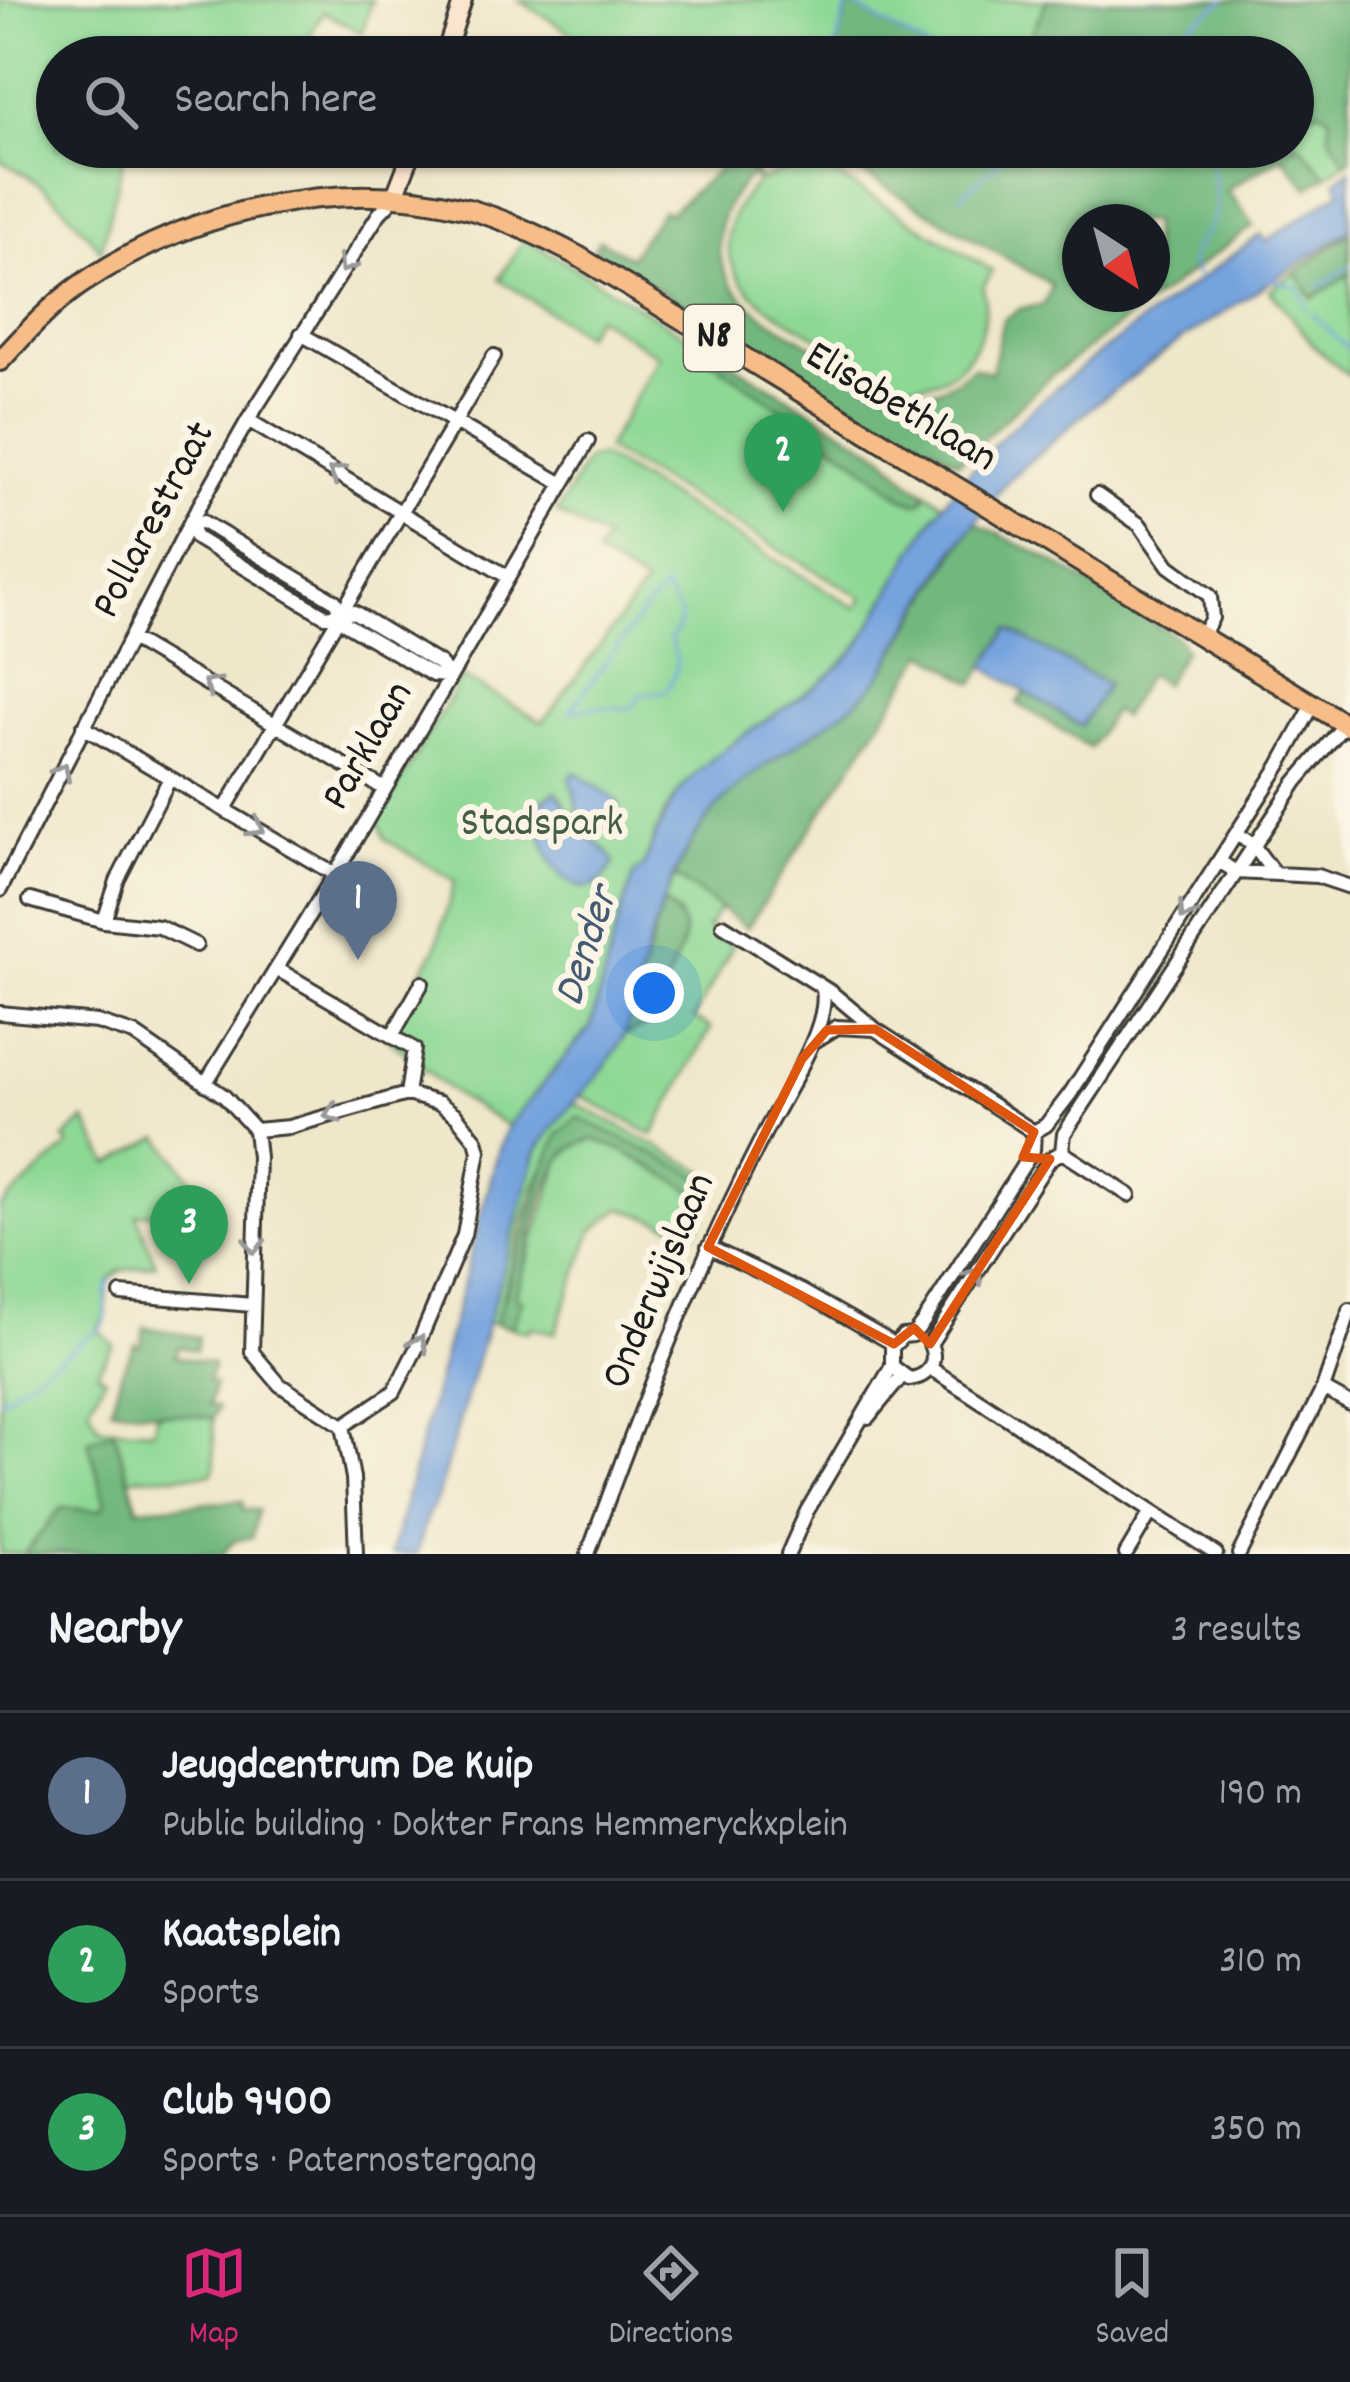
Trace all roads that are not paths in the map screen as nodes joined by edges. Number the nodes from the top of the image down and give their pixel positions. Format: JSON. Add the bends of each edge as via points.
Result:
{"nodes":[{"id":1,"x":463,"y":0,"type":"edge"},
{"id":2,"x":452,"y":36,"type":"edge"},
{"id":3,"x":406,"y":168,"type":"edge"},
{"id":4,"x":394,"y":198,"type":"junction"},
{"id":5,"x":301,"y":334,"type":"junction"},
{"id":6,"x":494,"y":356,"type":"dead end"},
{"id":7,"x":0,"y":362,"type":"edge"},
{"id":8,"x":455,"y":419,"type":"junction"},
{"id":9,"x":248,"y":420,"type":"junction"},
{"id":10,"x":588,"y":441,"type":"dead end"},
{"id":11,"x":562,"y":484,"type":"junction"},
{"id":12,"x":1096,"y":495,"type":"dead end"},
{"id":13,"x":400,"y":513,"type":"junction"},
{"id":14,"x":190,"y":523,"type":"junction"},
{"id":15,"x":508,"y":577,"type":"junction"},
{"id":16,"x":341,"y":614,"type":"junction"},
{"id":17,"x":1202,"y":636,"type":"junction"},
{"id":18,"x":131,"y":639,"type":"junction"},
{"id":19,"x":449,"y":676,"type":"junction"},
{"id":20,"x":1312,"y":705,"type":"junction"},
{"id":21,"x":276,"y":723,"type":"junction"},
{"id":22,"x":1347,"y":726,"type":"edge"},
{"id":23,"x":83,"y":727,"type":"junction"},
{"id":24,"x":1277,"y":770,"type":"junction"},
{"id":25,"x":170,"y":778,"type":"junction"},
{"id":26,"x":1296,"y":782,"type":"junction"},
{"id":27,"x":383,"y":788,"type":"junction"},
{"id":28,"x":225,"y":809,"type":"junction"},
{"id":29,"x":1237,"y":834,"type":"junction"},
{"id":30,"x":1253,"y":845,"type":"junction"},
{"id":31,"x":1219,"y":861,"type":"junction"},
{"id":32,"x":1236,"y":872,"type":"junction"},
{"id":33,"x":1273,"y":872,"type":"junction"},
{"id":34,"x":334,"y":874,"type":"junction"},
{"id":35,"x":1350,"y":887,"type":"edge"},
{"id":36,"x":0,"y":890,"type":"edge"},
{"id":37,"x":30,"y":901,"type":"dead end"},
{"id":38,"x":104,"y":921,"type":"junction"},
{"id":39,"x":723,"y":925,"type":"dead end"},
{"id":40,"x":196,"y":945,"type":"dead end"},
{"id":41,"x":277,"y":969,"type":"junction"},
{"id":42,"x":422,"y":983,"type":"dead end"},
{"id":43,"x":823,"y":990,"type":"junction"},
{"id":44,"x":0,"y":1013,"type":"edge"},
{"id":45,"x":1117,"y":1020,"type":"junction"},
{"id":46,"x":874,"y":1029,"type":"junction"},
{"id":47,"x":1132,"y":1030,"type":"junction"},
{"id":48,"x":393,"y":1034,"type":"junction"},
{"id":49,"x":811,"y":1044,"type":"junction"},
{"id":50,"x":205,"y":1084,"type":"junction"},
{"id":51,"x":407,"y":1094,"type":"junction"},
{"id":52,"x":1040,"y":1129,"type":"junction"},
{"id":53,"x":255,"y":1130,"type":"junction"},
{"id":54,"x":1064,"y":1134,"type":"junction"},
{"id":55,"x":1033,"y":1150,"type":"junction"},
{"id":56,"x":1056,"y":1155,"type":"junction"},
{"id":57,"x":1129,"y":1195,"type":"dead end"},
{"id":58,"x":708,"y":1247,"type":"junction"},
{"id":59,"x":121,"y":1294,"type":"dead end"},
{"id":60,"x":252,"y":1305,"type":"junction"},
{"id":61,"x":1350,"y":1310,"type":"edge"},
{"id":62,"x":913,"y":1335,"type":"junction"},
{"id":63,"x":894,"y":1344,"type":"junction"},
{"id":64,"x":930,"y":1344,"type":"junction"},
{"id":65,"x":931,"y":1368,"type":"junction"},
{"id":66,"x":897,"y":1371,"type":"junction"},
{"id":67,"x":1323,"y":1389,"type":"junction"},
{"id":68,"x":1350,"y":1404,"type":"edge"},
{"id":69,"x":343,"y":1426,"type":"junction"},
{"id":70,"x":1151,"y":1512,"type":"junction"},
{"id":71,"x":356,"y":1554,"type":"edge"},
{"id":72,"x":587,"y":1554,"type":"edge"},
{"id":73,"x":788,"y":1554,"type":"edge"},
{"id":74,"x":1126,"y":1554,"type":"edge"},
{"id":75,"x":1216,"y":1554,"type":"edge"},
{"id":76,"x":1239,"y":1554,"type":"edge"}],
"edges":[{"from":1,"to":2,"type":"street"},
{"from":3,"to":4,"type":"street"},
{"from":4,"to":5,"type":"street","name":"Pollarestraat","one_way":true},
{"from":4,"to":7,"type":"main road","number":"N8","via":[[288,201],[208,222],[78,286]]},
{"from":4,"to":17,"type":"main road","name":"Elisabethlaan","number":"N8","via":[[466,209],[549,240]]},
{"from":5,"to":8,"type":"street"},
{"from":5,"to":9,"type":"street","name":"Pollarestraat"},
{"from":6,"to":8,"type":"street"},
{"from":8,"to":11,"type":"street"},
{"from":8,"to":13,"type":"street"},
{"from":13,"to":9,"type":"street","one_way":true},
{"from":9,"to":14,"type":"street","name":"Pollarestraat"},
{"from":10,"to":11,"type":"street","name":"Parklaan"},
{"from":11,"to":15,"type":"street","name":"Parklaan"},
{"from":12,"to":17,"type":"street","via":[[1140,525],[1169,566],[1210,596],[1212,618]]},
{"from":13,"to":15,"type":"street"},
{"from":13,"to":16,"type":"street"},
{"from":14,"to":16,"type":"street","via":[[203,522],[335,601]]},
{"from":14,"to":18,"type":"street","name":"Pollarestraat"},
{"from":15,"to":19,"type":"street","name":"Parklaan"},
{"from":16,"to":19,"type":"street","via":[[354,612]]},
{"from":16,"to":21,"type":"street"},
{"from":17,"to":20,"type":"main road","name":"Elisabethlaan","number":"N8"},
{"from":21,"to":18,"type":"street","one_way":true},
{"from":18,"to":23,"type":"street","name":"Pollarestraat"},
{"from":19,"to":27,"type":"street","name":"Parklaan"},
{"from":20,"to":22,"type":"main road","name":"Elisabethlaan","number":"N8"},
{"from":20,"to":24,"type":"street"},
{"from":21,"to":27,"type":"street"},
{"from":21,"to":28,"type":"street"},
{"from":22,"to":26,"type":"street"},
{"from":23,"to":25,"type":"street"},
{"from":36,"to":23,"type":"street","name":"Pollarestraat","one_way":true},
{"from":24,"to":26,"type":"street"},
{"from":24,"to":29,"type":"street"},
{"from":25,"to":28,"type":"street"},
{"from":25,"to":38,"type":"street"},
{"from":26,"to":30,"type":"street"},
{"from":27,"to":34,"type":"street","name":"Parklaan"},
{"from":28,"to":34,"type":"street","one_way":true},
{"from":29,"to":30,"type":"street"},
{"from":29,"to":31,"type":"street"},
{"from":30,"to":32,"type":"street"},
{"from":30,"to":33,"type":"street"},
{"from":31,"to":32,"type":"street"},
{"from":31,"to":45,"type":"street","one_way":true},
{"from":32,"to":33,"type":"street"},
{"from":32,"to":47,"type":"street"},
{"from":33,"to":35,"type":"street"},
{"from":34,"to":41,"type":"street","name":"Parklaan"},
{"from":37,"to":38,"type":"street"},
{"from":38,"to":40,"type":"street","via":[[159,927]]},
{"from":39,"to":43,"type":"street"},
{"from":41,"to":48,"type":"street"},
{"from":41,"to":50,"type":"street","name":"Parklaan"},
{"from":42,"to":48,"type":"street"},
{"from":43,"to":46,"type":"street"},
{"from":43,"to":49,"type":"street","name":"Onderwijslaan"},
{"from":44,"to":50,"type":"street","via":[[134,1034]]},
{"from":45,"to":47,"type":"street"},
{"from":45,"to":52,"type":"street"},
{"from":46,"to":49,"type":"street","via":[[837,1027]]},
{"from":46,"to":52,"type":"street"},
{"from":47,"to":54,"type":"street"},
{"from":48,"to":51,"type":"street","via":[[414,1049]]},
{"from":49,"to":58,"type":"street","name":"Onderwijslaan"},
{"from":50,"to":53,"type":"street"},
{"from":51,"to":53,"type":"street","one_way":true},
{"from":69,"to":51,"type":"street","one_way":true,"via":[[394,1392],[464,1234],[479,1151],[446,1107]]},
{"from":52,"to":54,"type":"street","via":[[1056,1126]]},
{"from":52,"to":55,"type":"street"},
{"from":53,"to":60,"type":"street","one_way":true},
{"from":54,"to":56,"type":"street"},
{"from":55,"to":56,"type":"street"},
{"from":55,"to":62,"type":"street"},
{"from":56,"to":57,"type":"street"},
{"from":64,"to":56,"type":"street","one_way":true},
{"from":58,"to":63,"type":"street"},
{"from":58,"to":72,"type":"street","name":"Onderwijslaan"},
{"from":59,"to":60,"type":"street"},
{"from":60,"to":69,"type":"street","via":[[257,1362]]},
{"from":61,"to":67,"type":"street"},
{"from":62,"to":63,"type":"street"},
{"from":62,"to":64,"type":"street"},
{"from":63,"to":66,"type":"street"},
{"from":64,"to":65,"type":"street"},
{"from":65,"to":66,"type":"street","via":[[915,1378]]},
{"from":65,"to":70,"type":"street"},
{"from":66,"to":73,"type":"street","via":[[844,1445]]},
{"from":67,"to":68,"type":"street"},
{"from":67,"to":76,"type":"street"},
{"from":69,"to":71,"type":"street"},
{"from":70,"to":74,"type":"street"},
{"from":70,"to":75,"type":"street"}]}
